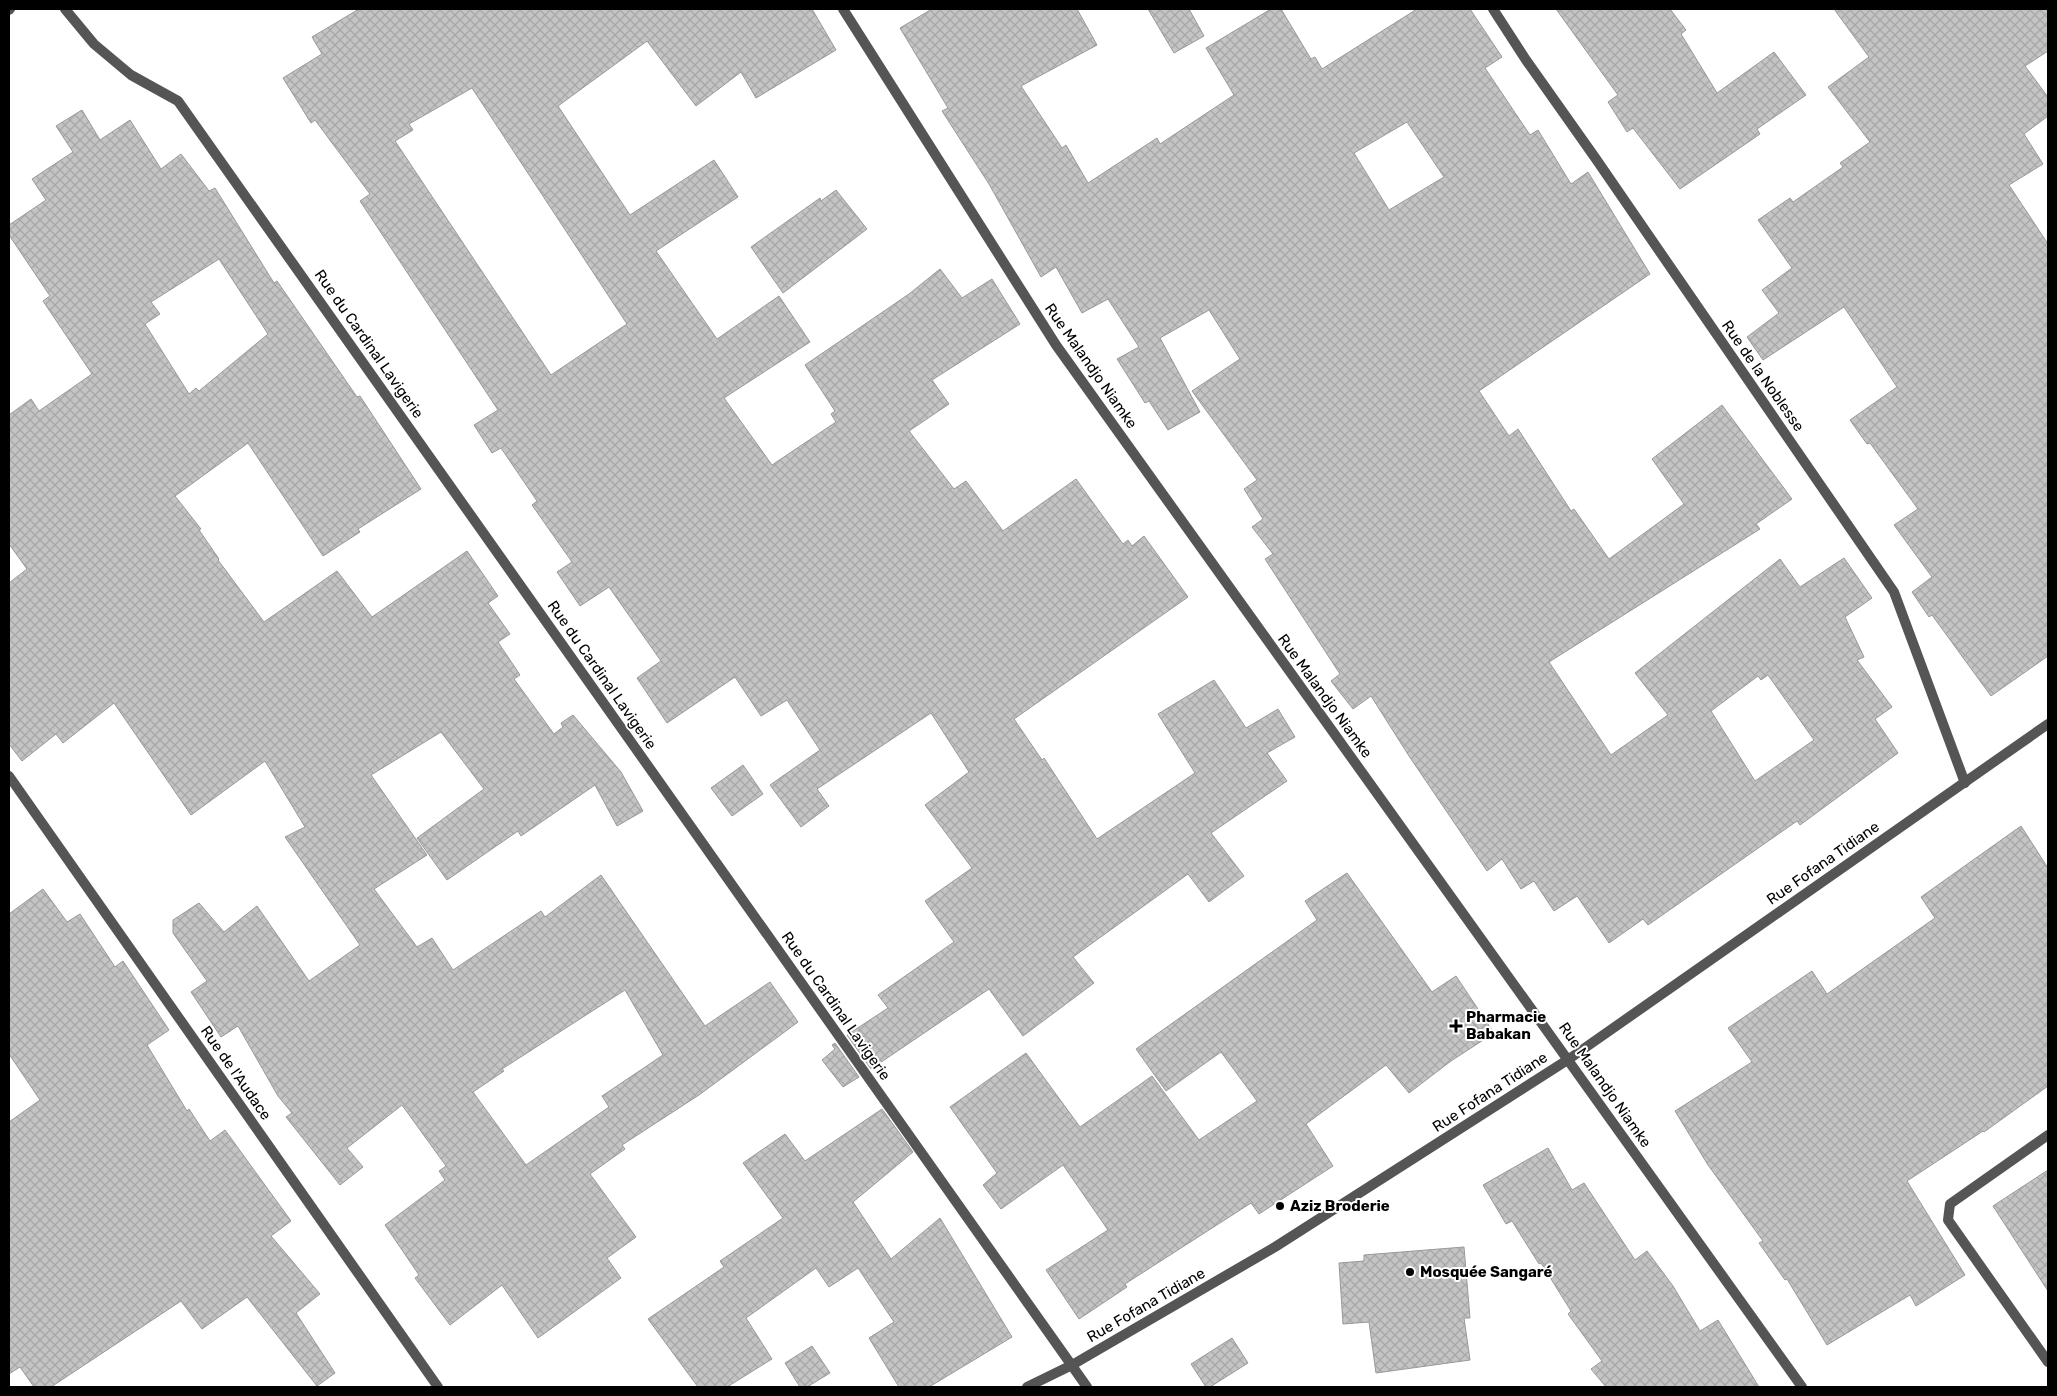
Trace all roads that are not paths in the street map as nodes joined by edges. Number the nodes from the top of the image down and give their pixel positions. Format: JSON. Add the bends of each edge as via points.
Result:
{"nodes":[{"id":1,"x":65,"y":9,"type":"edge"},
{"id":2,"x":843,"y":9,"type":"edge"},
{"id":3,"x":1494,"y":9,"type":"edge"},
{"id":4,"x":2048,"y":724,"type":"edge"},
{"id":5,"x":9,"y":776,"type":"edge"},
{"id":6,"x":1965,"y":783,"type":"junction"},
{"id":7,"x":1569,"y":1059,"type":"junction"},
{"id":8,"x":2048,"y":1135,"type":"edge"},
{"id":9,"x":2048,"y":1362,"type":"edge"},
{"id":10,"x":1072,"y":1366,"type":"junction"},
{"id":11,"x":438,"y":1387,"type":"edge"},
{"id":12,"x":1028,"y":1387,"type":"edge"},
{"id":13,"x":1087,"y":1387,"type":"edge"},
{"id":14,"x":1802,"y":1387,"type":"edge"}],
"edges":[{"from":1,"to":10,"type":"street","name":"Rue du Cardinal Lavigerie","via":[[94,44],[131,75],[178,101]]},
{"from":2,"to":7,"type":"street","name":"Rue Malandjo Niamke","via":[[1056,345]]},
{"from":3,"to":6,"type":"street","name":"Rue de la Noblesse","via":[[1894,592]]},
{"from":4,"to":6,"type":"street","name":"Rue Fofana Tidiane"},
{"from":5,"to":11,"type":"street","name":"Rue de l'Audace"},
{"from":6,"to":7,"type":"street","name":"Rue Fofana Tidiane"},
{"from":7,"to":10,"type":"street","name":"Rue Fofana Tidiane","via":[[1275,1247]]},
{"from":7,"to":14,"type":"street","name":"Rue Malandjo Niamke"},
{"from":8,"to":9,"type":"street","via":[[1950,1204],[1948,1220]]},
{"from":10,"to":12,"type":"street","name":"Rue Fofana Tidiane"},
{"from":10,"to":13,"type":"street","name":"Rue du Cardinal Lavigerie"}]}
